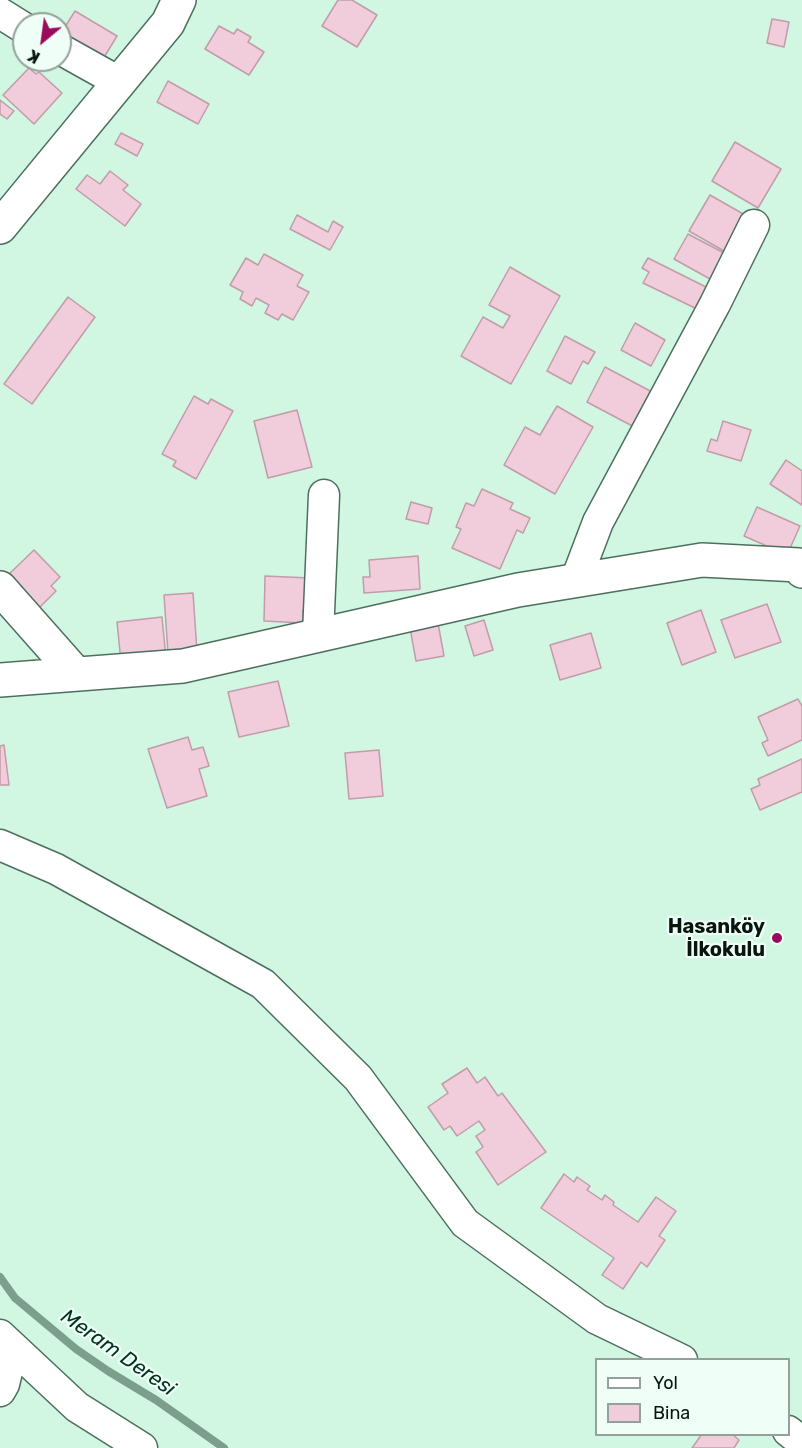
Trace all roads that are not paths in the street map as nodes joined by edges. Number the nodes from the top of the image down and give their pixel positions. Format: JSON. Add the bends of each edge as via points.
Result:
{"nodes":[{"id":1,"x":179,"y":0,"type":"edge"},
{"id":2,"x":72,"y":56,"type":"edge"},
{"id":3,"x":119,"y":82,"type":"junction"},
{"id":4,"x":754,"y":225,"type":"dead end"},
{"id":5,"x":0,"y":227,"type":"edge"},
{"id":6,"x":324,"y":495,"type":"dead end"},
{"id":7,"x":801,"y":565,"type":"edge"},
{"id":8,"x":576,"y":580,"type":"junction"},
{"id":9,"x":0,"y":588,"type":"edge"},
{"id":10,"x":318,"y":635,"type":"junction"},
{"id":11,"x":76,"y":674,"type":"junction"},
{"id":12,"x":0,"y":680,"type":"edge"},
{"id":13,"x":0,"y":845,"type":"edge"},
{"id":14,"x":6,"y":1341,"type":"edge"},
{"id":15,"x":680,"y":1358,"type":"edge"},
{"id":16,"x":0,"y":1391,"type":"edge"},
{"id":17,"x":790,"y":1432,"type":"edge"},
{"id":18,"x":802,"y":1442,"type":"edge"},
{"id":19,"x":142,"y":1448,"type":"edge"}],
"edges":[{"from":1,"to":3,"type":"street","via":[[168,23]]},
{"from":2,"to":3,"type":"street"},
{"from":3,"to":5,"type":"street"},
{"from":4,"to":8,"type":"street","via":[[598,522]]},
{"from":6,"to":10,"type":"street"},
{"from":7,"to":8,"type":"street","via":[[702,560]]},
{"from":8,"to":10,"type":"street"},
{"from":9,"to":11,"type":"street"},
{"from":10,"to":11,"type":"street","via":[[183,666]]},
{"from":11,"to":12,"type":"street"},
{"from":13,"to":15,"type":"street","via":[[56,869],[263,984],[358,1078],[465,1223],[597,1319]]},
{"from":14,"to":16,"type":"street","via":[[4,1384]]},
{"from":14,"to":19,"type":"street","via":[[77,1407]]},
{"from":17,"to":18,"type":"street"}]}
